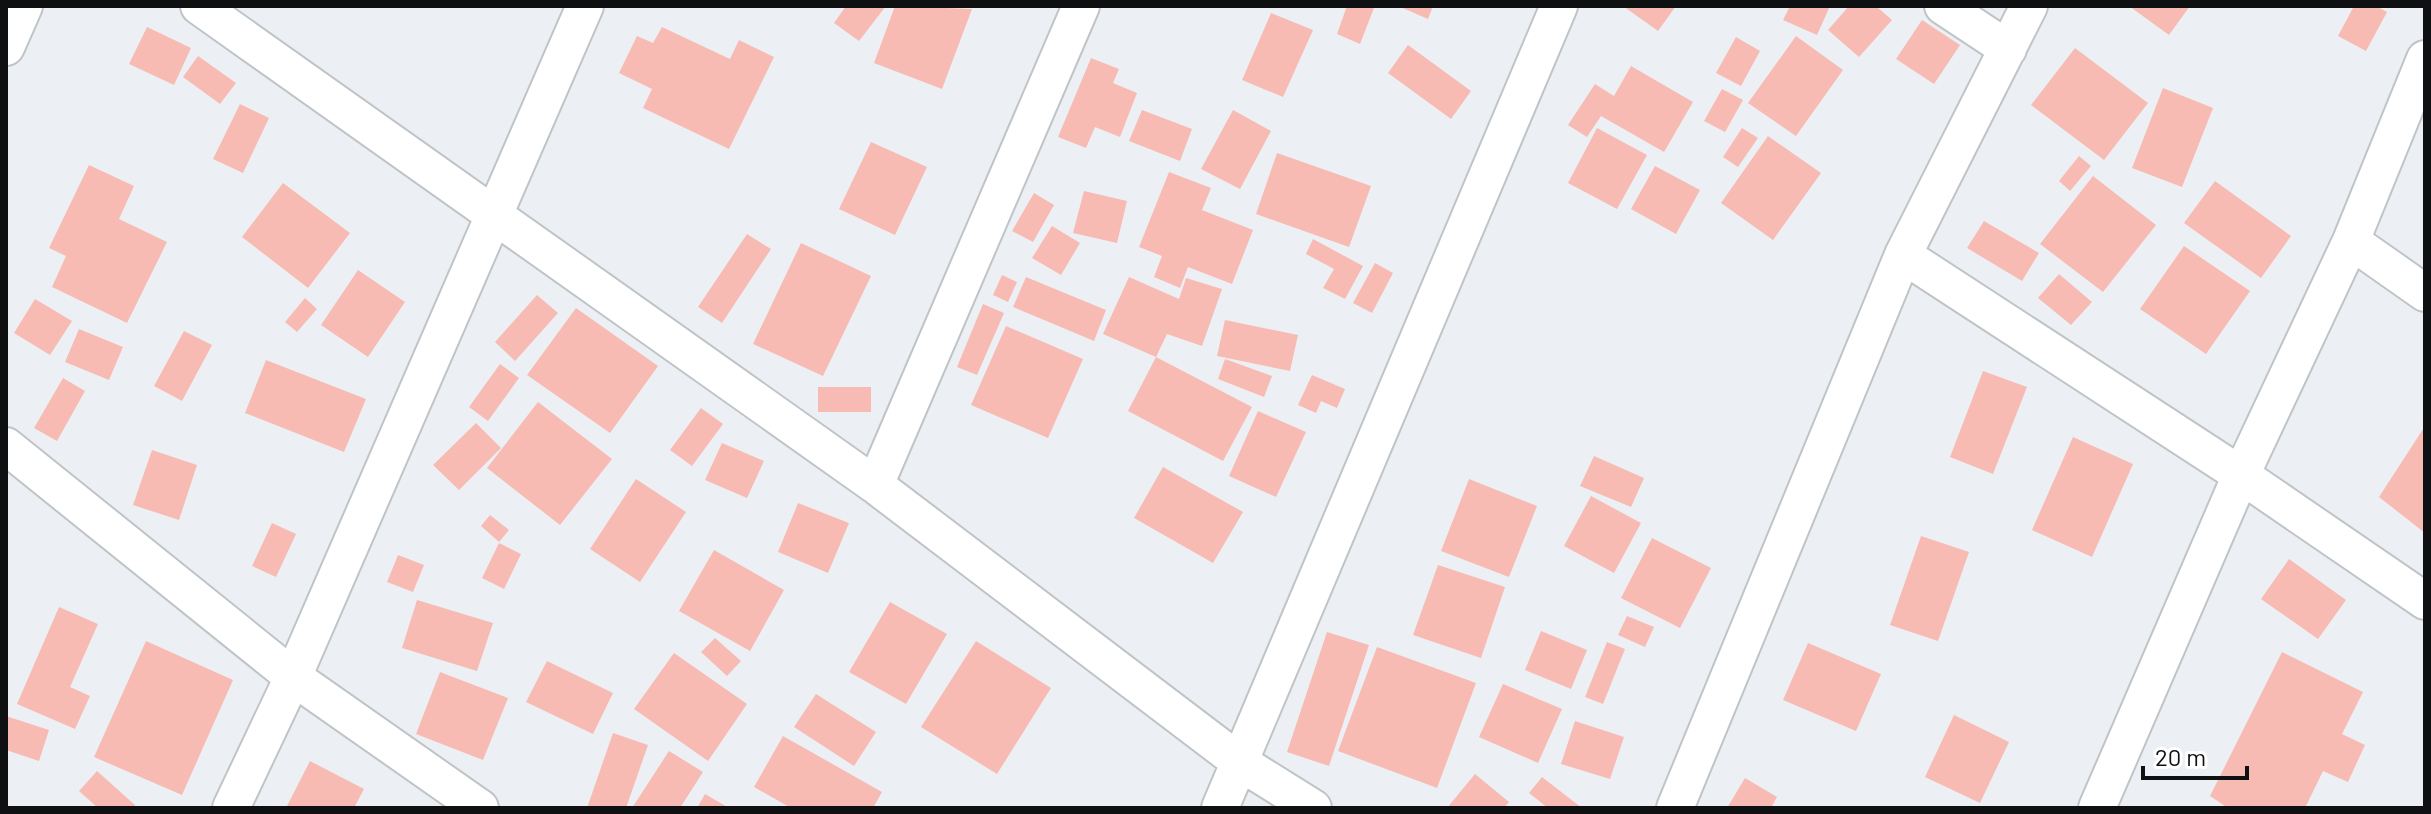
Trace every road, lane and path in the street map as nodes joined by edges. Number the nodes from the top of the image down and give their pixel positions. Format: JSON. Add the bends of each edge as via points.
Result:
{"nodes":[{"id":1,"x":24,"y":6,"type":"edge"},
{"id":2,"x":199,"y":6,"type":"edge"},
{"id":3,"x":585,"y":6,"type":"edge"},
{"id":4,"x":1081,"y":6,"type":"edge"},
{"id":5,"x":1559,"y":6,"type":"edge"},
{"id":6,"x":1943,"y":6,"type":"edge"},
{"id":7,"x":2029,"y":6,"type":"edge"},
{"id":8,"x":6,"y":47,"type":"edge"},
{"id":9,"x":2008,"y":49,"type":"junction"},
{"id":10,"x":2425,"y":59,"type":"edge"},
{"id":11,"x":493,"y":216,"type":"junction"},
{"id":12,"x":2351,"y":241,"type":"junction"},
{"id":13,"x":1903,"y":255,"type":"junction"},
{"id":14,"x":2425,"y":293,"type":"edge"},
{"id":15,"x":6,"y":446,"type":"edge"},
{"id":16,"x":2241,"y":475,"type":"junction"},
{"id":17,"x":875,"y":485,"type":"junction"},
{"id":18,"x":2425,"y":601,"type":"edge"},
{"id":19,"x":293,"y":677,"type":"junction"},
{"id":20,"x":1241,"y":763,"type":"junction"},
{"id":21,"x":231,"y":808,"type":"edge"},
{"id":22,"x":480,"y":808,"type":"edge"},
{"id":23,"x":1220,"y":808,"type":"edge"},
{"id":24,"x":1313,"y":808,"type":"edge"},
{"id":25,"x":1675,"y":808,"type":"edge"},
{"id":26,"x":2097,"y":808,"type":"edge"}],
"edges":[{"from":1,"to":8,"type":"street"},
{"from":2,"to":11,"type":"street"},
{"from":3,"to":11,"type":"street"},
{"from":4,"to":17,"type":"street"},
{"from":5,"to":20,"type":"street"},
{"from":6,"to":9,"type":"street"},
{"from":7,"to":9,"type":"street"},
{"from":9,"to":13,"type":"street"},
{"from":10,"to":12,"type":"street"},
{"from":11,"to":17,"type":"street"},
{"from":11,"to":19,"type":"street"},
{"from":12,"to":14,"type":"street"},
{"from":12,"to":16,"type":"street"},
{"from":13,"to":16,"type":"street"},
{"from":13,"to":25,"type":"street"},
{"from":15,"to":19,"type":"street"},
{"from":16,"to":18,"type":"street"},
{"from":16,"to":26,"type":"street"},
{"from":17,"to":20,"type":"street"},
{"from":19,"to":21,"type":"street"},
{"from":19,"to":22,"type":"street"},
{"from":20,"to":23,"type":"street"},
{"from":20,"to":24,"type":"street"}]}
